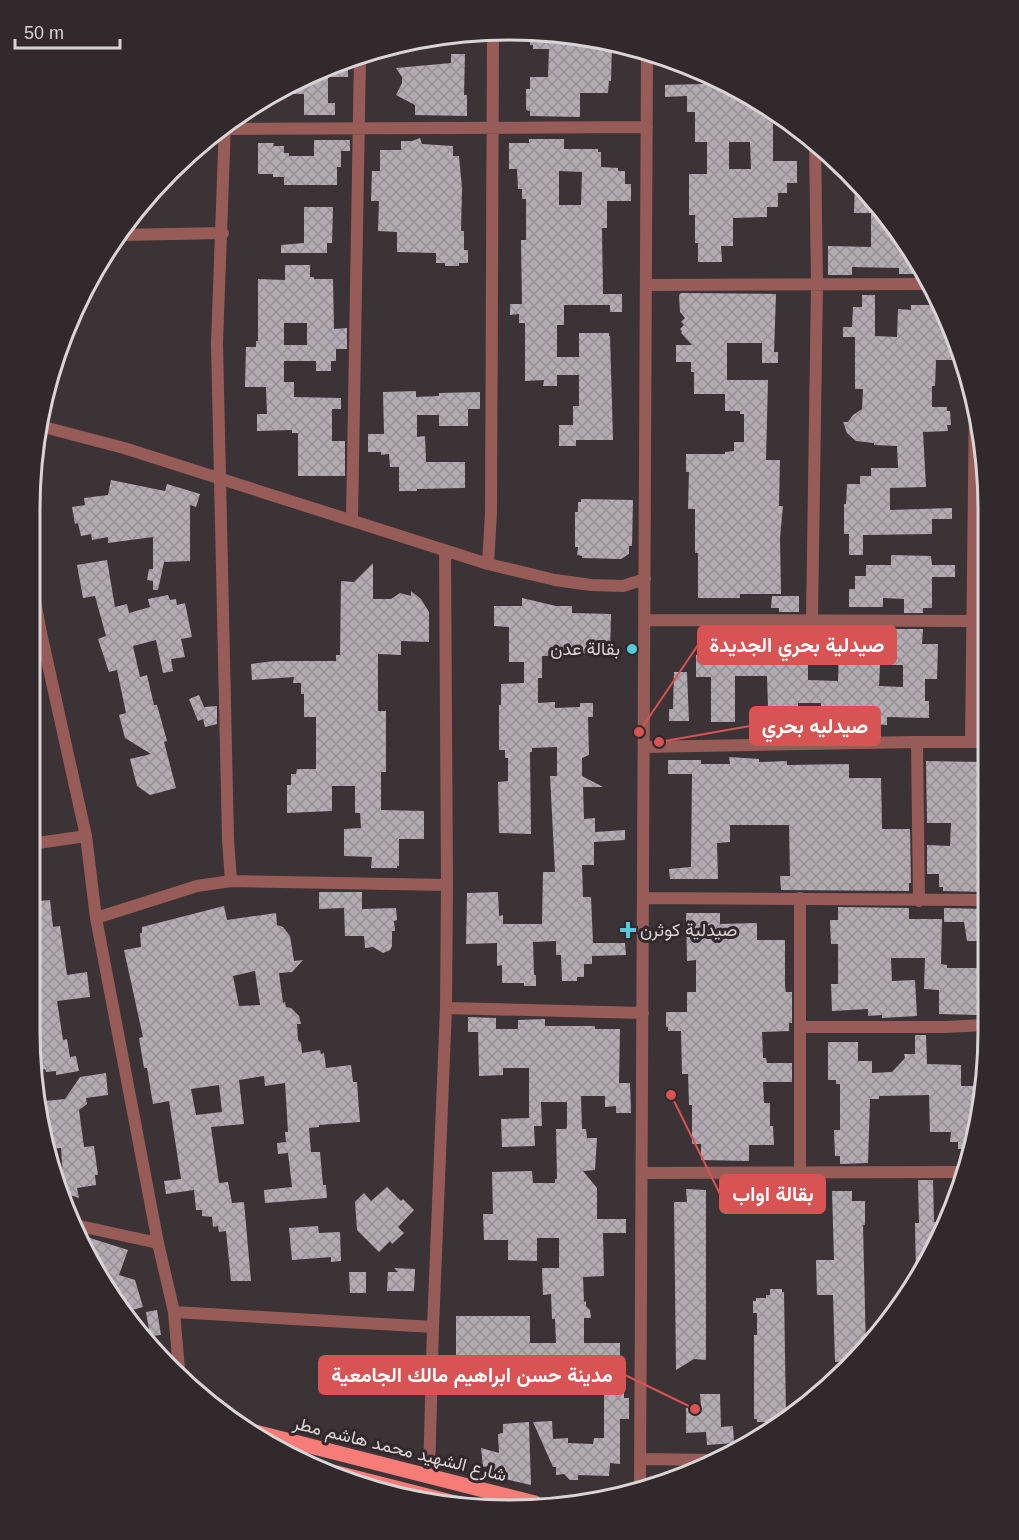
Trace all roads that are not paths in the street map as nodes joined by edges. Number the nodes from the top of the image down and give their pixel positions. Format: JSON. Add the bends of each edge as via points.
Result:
{"nodes":[{"id":1,"x":493,"y":41,"type":"edge"},
{"id":2,"x":647,"y":61,"type":"edge"},
{"id":3,"x":360,"y":65,"type":"edge"},
{"id":4,"x":239,"y":127,"type":"edge"},
{"id":5,"x":492,"y":127,"type":"junction"},
{"id":6,"x":647,"y":127,"type":"junction"},
{"id":7,"x":360,"y":128,"type":"junction"},
{"id":8,"x":225,"y":137,"type":"edge"},
{"id":9,"x":815,"y":154,"type":"edge"},
{"id":10,"x":222,"y":233,"type":"junction"},
{"id":11,"x":130,"y":235,"type":"edge"},
{"id":12,"x":817,"y":284,"type":"junction"},
{"id":13,"x":921,"y":284,"type":"edge"},
{"id":14,"x":647,"y":285,"type":"junction"},
{"id":15,"x":48,"y":428,"type":"edge"},
{"id":16,"x":975,"y":454,"type":"edge"},
{"id":17,"x":221,"y":479,"type":"junction"},
{"id":18,"x":352,"y":520,"type":"junction"},
{"id":19,"x":974,"y":522,"type":"junction"},
{"id":20,"x":978,"y":522,"type":"edge"},
{"id":21,"x":445,"y":550,"type":"junction"},
{"id":22,"x":488,"y":564,"type":"junction"},
{"id":23,"x":645,"y":579,"type":"junction"},
{"id":24,"x":812,"y":619,"type":"junction"},
{"id":25,"x":645,"y":620,"type":"junction"},
{"id":26,"x":972,"y":621,"type":"junction"},
{"id":27,"x":40,"y":644,"type":"edge"},
{"id":28,"x":917,"y":742,"type":"junction"},
{"id":29,"x":971,"y":742,"type":"junction"},
{"id":30,"x":978,"y":742,"type":"edge"},
{"id":31,"x":644,"y":747,"type":"junction"},
{"id":32,"x":86,"y":836,"type":"junction"},
{"id":33,"x":40,"y":843,"type":"edge"},
{"id":34,"x":231,"y":881,"type":"junction"},
{"id":35,"x":447,"y":885,"type":"junction"},
{"id":36,"x":643,"y":898,"type":"junction"},
{"id":37,"x":800,"y":898,"type":"junction"},
{"id":38,"x":978,"y":900,"type":"edge"},
{"id":39,"x":920,"y":901,"type":"junction"},
{"id":40,"x":96,"y":918,"type":"junction"},
{"id":41,"x":446,"y":1008,"type":"junction"},
{"id":42,"x":643,"y":1013,"type":"junction"},
{"id":43,"x":978,"y":1025,"type":"edge"},
{"id":44,"x":800,"y":1027,"type":"junction"},
{"id":45,"x":642,"y":1173,"type":"junction"},
{"id":46,"x":800,"y":1173,"type":"junction"},
{"id":47,"x":956,"y":1175,"type":"edge"},
{"id":48,"x":84,"y":1227,"type":"edge"},
{"id":49,"x":158,"y":1243,"type":"junction"},
{"id":50,"x":174,"y":1312,"type":"junction"},
{"id":51,"x":433,"y":1327,"type":"junction"},
{"id":52,"x":178,"y":1362,"type":"edge"},
{"id":53,"x":275,"y":1437,"type":"edge"},
{"id":54,"x":640,"y":1459,"type":"junction"},
{"id":55,"x":698,"y":1460,"type":"edge"},
{"id":56,"x":429,"y":1476,"type":"junction"},
{"id":57,"x":640,"y":1481,"type":"edge"},
{"id":58,"x":520,"y":1499,"type":"edge"}],
"edges":[{"from":1,"to":5,"type":"street"},
{"from":2,"to":6,"type":"street"},
{"from":3,"to":7,"type":"street"},
{"from":4,"to":7,"type":"street"},
{"from":5,"to":6,"type":"street"},
{"from":5,"to":7,"type":"street"},
{"from":5,"to":22,"type":"street"},
{"from":6,"to":14,"type":"street"},
{"from":7,"to":18,"type":"street"},
{"from":8,"to":10,"type":"street"},
{"from":9,"to":12,"type":"street"},
{"from":10,"to":11,"type":"street"},
{"from":10,"to":17,"type":"street","via":[[218,343]]},
{"from":12,"to":13,"type":"street"},
{"from":12,"to":14,"type":"street"},
{"from":12,"to":24,"type":"street"},
{"from":14,"to":23,"type":"street"},
{"from":15,"to":17,"type":"street"},
{"from":16,"to":19,"type":"street"},
{"from":17,"to":18,"type":"street"},
{"from":17,"to":34,"type":"street"},
{"from":18,"to":21,"type":"street"},
{"from":19,"to":20,"type":"street"},
{"from":19,"to":26,"type":"street"},
{"from":21,"to":22,"type":"street"},
{"from":21,"to":35,"type":"street"},
{"from":22,"to":23,"type":"street","via":[[591,585],[622,586]]},
{"from":23,"to":25,"type":"street"},
{"from":24,"to":25,"type":"street"},
{"from":24,"to":26,"type":"street"},
{"from":25,"to":31,"type":"street"},
{"from":26,"to":29,"type":"street"},
{"from":27,"to":32,"type":"street"},
{"from":28,"to":29,"type":"street"},
{"from":28,"to":31,"type":"street"},
{"from":28,"to":39,"type":"street"},
{"from":29,"to":30,"type":"street"},
{"from":31,"to":36,"type":"street"},
{"from":32,"to":33,"type":"street"},
{"from":32,"to":40,"type":"street"},
{"from":34,"to":35,"type":"street"},
{"from":34,"to":40,"type":"street","via":[[196,886]]},
{"from":35,"to":41,"type":"street"},
{"from":36,"to":37,"type":"street"},
{"from":36,"to":42,"type":"street"},
{"from":37,"to":39,"type":"street"},
{"from":37,"to":44,"type":"street"},
{"from":38,"to":39,"type":"street"},
{"from":40,"to":49,"type":"street"},
{"from":41,"to":42,"type":"street"},
{"from":41,"to":51,"type":"street"},
{"from":42,"to":45,"type":"street"},
{"from":43,"to":44,"type":"street"},
{"from":44,"to":46,"type":"street"},
{"from":45,"to":46,"type":"street"},
{"from":45,"to":54,"type":"street"},
{"from":46,"to":47,"type":"street"},
{"from":48,"to":49,"type":"street"},
{"from":49,"to":50,"type":"street"},
{"from":50,"to":51,"type":"street"},
{"from":50,"to":52,"type":"street"},
{"from":51,"to":56,"type":"street"},
{"from":53,"to":56,"type":"main road","name":"شارع الشهيد محمد هاشم مطر"},
{"from":54,"to":55,"type":"street"},
{"from":54,"to":57,"type":"street"},
{"from":56,"to":58,"type":"main road","name":"شارع الشهيد محمد هاشم مطر"}]}
